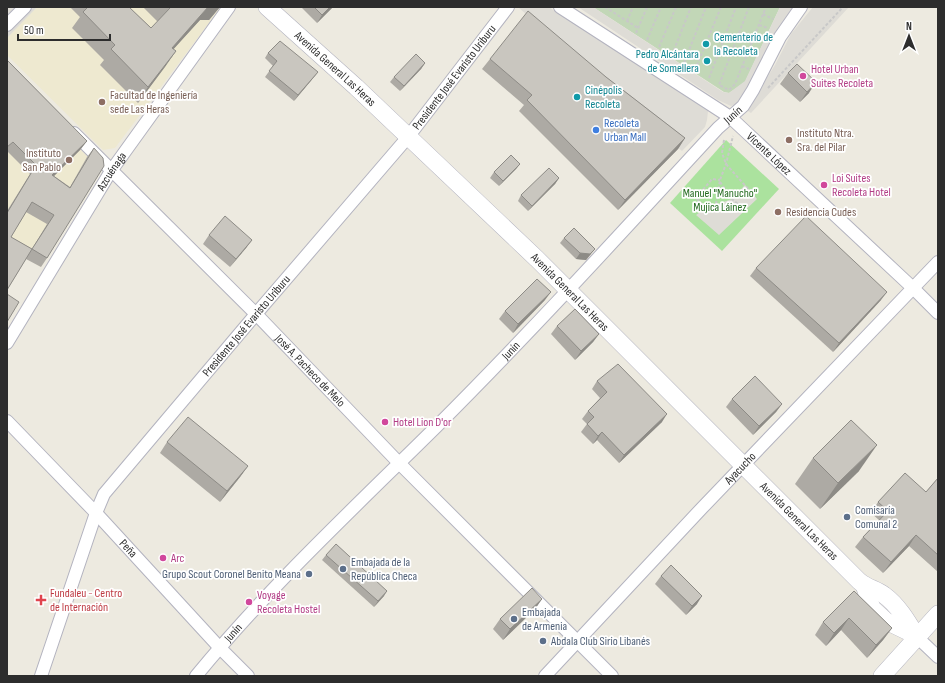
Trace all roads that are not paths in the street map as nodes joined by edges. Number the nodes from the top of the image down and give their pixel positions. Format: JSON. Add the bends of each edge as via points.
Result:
{"nodes":[{"id":1,"x":24,"y":7,"type":"edge"},
{"id":2,"x":229,"y":7,"type":"edge"},
{"id":3,"x":267,"y":7,"type":"edge"},
{"id":4,"x":508,"y":7,"type":"edge"},
{"id":5,"x":560,"y":7,"type":"edge"},
{"id":6,"x":801,"y":7,"type":"edge"},
{"id":7,"x":7,"y":25,"type":"edge"},
{"id":8,"x":733,"y":120,"type":"junction"},
{"id":9,"x":67,"y":127,"type":"edge"},
{"id":10,"x":408,"y":137,"type":"junction"},
{"id":11,"x":111,"y":172,"type":"junction"},
{"id":12,"x":938,"y":262,"type":"edge"},
{"id":13,"x":914,"y":288,"type":"junction"},
{"id":14,"x":568,"y":290,"type":"junction"},
{"id":15,"x":256,"y":314,"type":"junction"},
{"id":16,"x":938,"y":314,"type":"edge"},
{"id":17,"x":7,"y":343,"type":"edge"},
{"id":18,"x":7,"y":421,"type":"edge"},
{"id":19,"x":399,"y":463,"type":"junction"},
{"id":20,"x":743,"y":465,"type":"junction"},
{"id":21,"x":96,"y":513,"type":"junction"},
{"id":22,"x":938,"y":614,"type":"edge"},
{"id":23,"x":917,"y":637,"type":"junction"},
{"id":24,"x":578,"y":641,"type":"junction"},
{"id":25,"x":220,"y":648,"type":"junction"},
{"id":26,"x":938,"y":657,"type":"edge"},
{"id":27,"x":41,"y":676,"type":"edge"},
{"id":28,"x":196,"y":676,"type":"edge"},
{"id":29,"x":248,"y":676,"type":"edge"},
{"id":30,"x":545,"y":676,"type":"edge"},
{"id":31,"x":612,"y":676,"type":"edge"},
{"id":32,"x":882,"y":676,"type":"edge"}],
"edges":[{"from":1,"to":7,"type":"street"},
{"from":2,"to":11,"type":"street","name":"Azcuénaga"},
{"from":3,"to":10,"type":"main road","name":"Avenida General Las Heras"},
{"from":4,"to":10,"type":"street","name":"Presidente José Evaristo Uriburu"},
{"from":5,"to":8,"type":"street","name":"Vicente López"},
{"from":6,"to":8,"type":"street","name":"Junín","via":[[780,37],[753,90]]},
{"from":8,"to":13,"type":"street","name":"Vicente López"},
{"from":8,"to":14,"type":"street","name":"Junín"},
{"from":9,"to":11,"type":"street","name":"José A. Pacheco de Melo"},
{"from":10,"to":14,"type":"main road","name":"Avenida General Las Heras"},
{"from":10,"to":15,"type":"street","name":"Presidente José Evaristo Uriburu"},
{"from":11,"to":15,"type":"street","name":"José A. Pacheco de Melo"},
{"from":11,"to":17,"type":"street","name":"Azcuénaga"},
{"from":12,"to":13,"type":"street","name":"Ayacucho"},
{"from":13,"to":16,"type":"street","name":"Vicente López"},
{"from":13,"to":20,"type":"street","name":"Ayacucho"},
{"from":14,"to":19,"type":"street","name":"Junín"},
{"from":14,"to":20,"type":"main road","name":"Avenida General Las Heras"},
{"from":15,"to":19,"type":"street","name":"José A. Pacheco de Melo"},
{"from":15,"to":21,"type":"street","name":"Presidente José Evaristo Uriburu","via":[[104,494]]},
{"from":18,"to":21,"type":"street","name":"Peña"},
{"from":19,"to":24,"type":"street","name":"José A. Pacheco de Melo"},
{"from":19,"to":25,"type":"street","name":"Junín","via":[[247,616]]},
{"from":20,"to":23,"type":"main road","name":"Avenida General Las Heras","via":[[864,585],[884,595],[900,610]]},
{"from":20,"to":24,"type":"street","name":"Ayacucho"},
{"from":21,"to":25,"type":"street","name":"Peña"},
{"from":21,"to":27,"type":"street","name":"Presidente José Evaristo Uriburu"},
{"from":22,"to":23,"type":"main road"},
{"from":23,"to":26,"type":"street"},
{"from":23,"to":32,"type":"main road"},
{"from":24,"to":30,"type":"street","name":"Ayacucho"},
{"from":24,"to":31,"type":"street","name":"José A. Pacheco de Melo"},
{"from":25,"to":28,"type":"street","name":"Junín"},
{"from":25,"to":29,"type":"street","name":"Peña"}]}
